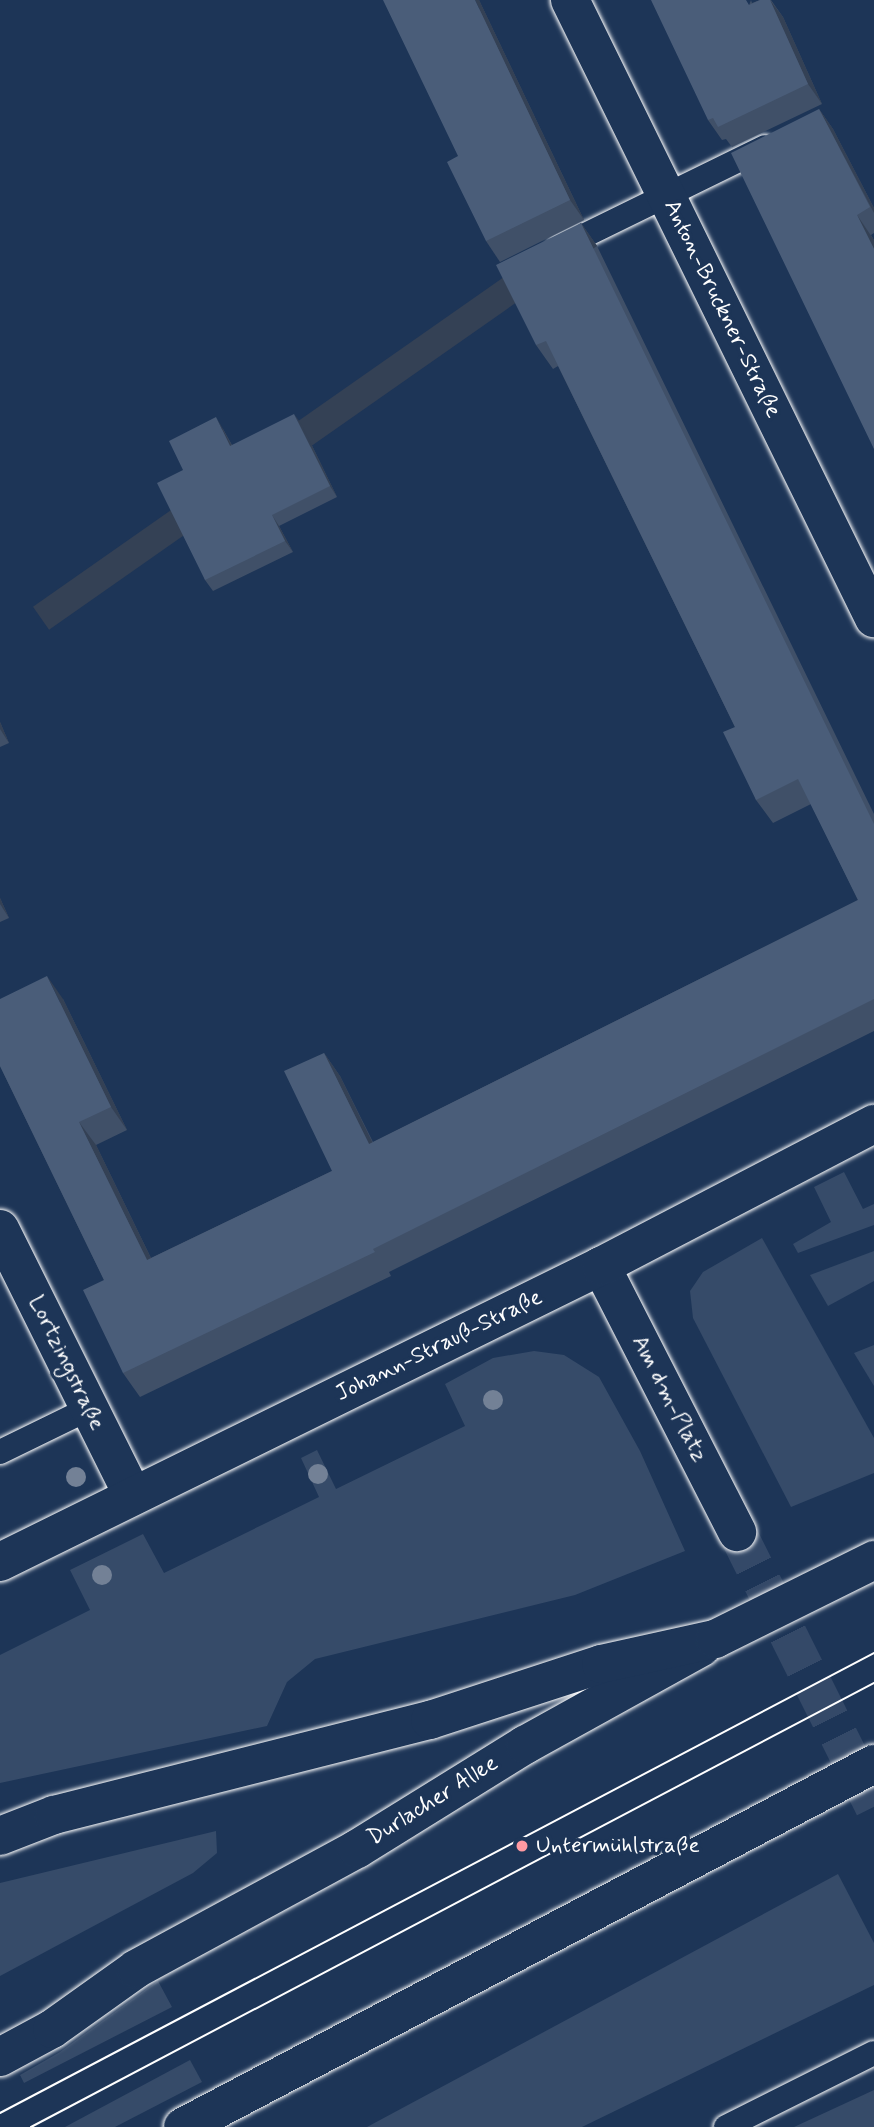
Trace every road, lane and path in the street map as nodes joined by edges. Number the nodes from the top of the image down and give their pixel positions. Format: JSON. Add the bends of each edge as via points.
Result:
{"nodes":[{"id":1,"x":570,"y":0,"type":"edge"},
{"id":2,"x":786,"y":136,"type":"edge"},
{"id":3,"x":666,"y":194,"type":"junction"},
{"id":4,"x":541,"y":257,"type":"edge"},
{"id":5,"x":874,"y":618,"type":"edge"},
{"id":6,"x":874,"y":1124,"type":"edge"},
{"id":7,"x":0,"y":1229,"type":"edge"},
{"id":8,"x":601,"y":1266,"type":"junction"},
{"id":9,"x":88,"y":1409,"type":"junction"},
{"id":10,"x":0,"y":1452,"type":"edge"},
{"id":11,"x":133,"y":1496,"type":"junction"},
{"id":12,"x":737,"y":1532,"type":"tunnel mouth"},
{"id":13,"x":874,"y":1560,"type":"edge"},
{"id":14,"x":0,"y":1562,"type":"edge"},
{"id":15,"x":715,"y":1639,"type":"junction"},
{"id":16,"x":874,"y":1764,"type":"edge"},
{"id":17,"x":0,"y":1836,"type":"edge"},
{"id":18,"x":874,"y":2053,"type":"edge"},
{"id":19,"x":0,"y":2057,"type":"edge"},
{"id":20,"x":183,"y":2127,"type":"edge"},
{"id":21,"x":726,"y":2127,"type":"edge"}],
"edges":[{"from":1,"to":3,"type":"main road","name":"Anton-Bruckner-Straße"},
{"from":2,"to":3,"type":"lane"},
{"from":3,"to":4,"type":"lane"},
{"from":3,"to":5,"type":"main road","name":"Anton-Bruckner-Straße"},
{"from":6,"to":8,"type":"main road","name":"Johann-Strauß-Straße"},
{"from":7,"to":9,"type":"main road","name":"Lortzingstraße"},
{"from":8,"to":11,"type":"main road","name":"Johann-Strauß-Straße"},
{"from":8,"to":12,"type":"main road","name":"Am dm-Platz"},
{"from":9,"to":10,"type":"lane"},
{"from":9,"to":11,"type":"main road","name":"Lortzingstraße"},
{"from":11,"to":14,"type":"main road","name":"Johann-Strauß-Straße"},
{"from":13,"to":15,"type":"main road","name":"Durlacher Allee"},
{"from":15,"to":17,"type":"main road","via":[[601,1664],[430,1720],[54,1815]]},
{"from":15,"to":19,"type":"main road","name":"Durlacher Allee","via":[[525,1745],[357,1849],[136,1969],[52,2029]]},
{"from":16,"to":20,"type":"main road"},
{"from":18,"to":21,"type":"lane"}]}
